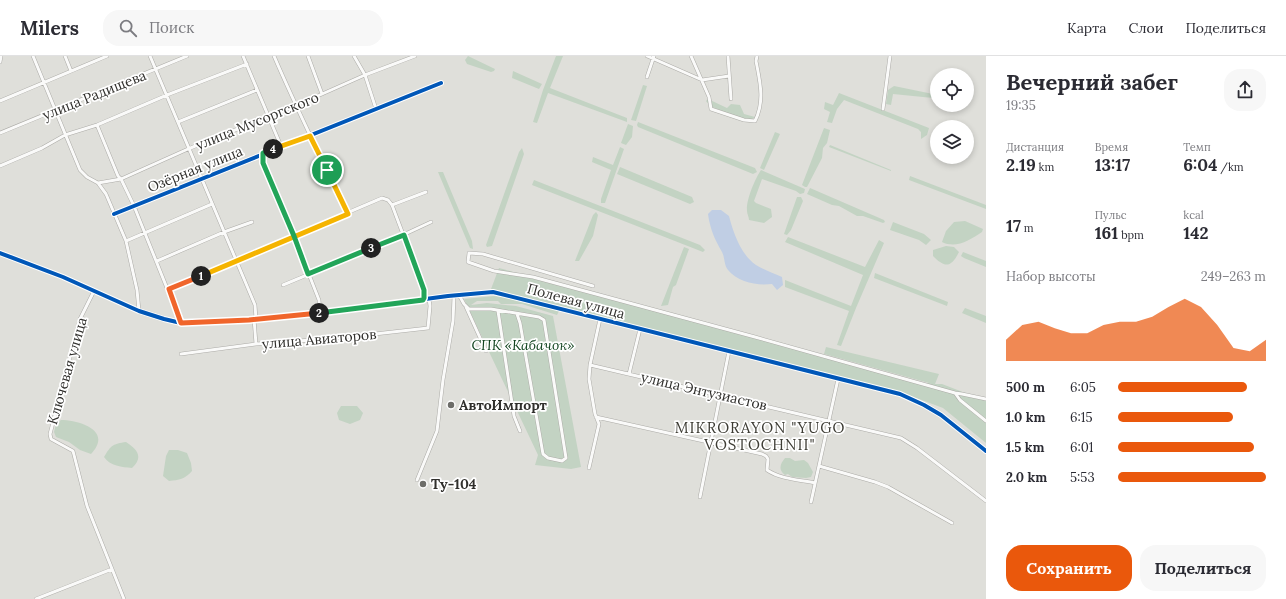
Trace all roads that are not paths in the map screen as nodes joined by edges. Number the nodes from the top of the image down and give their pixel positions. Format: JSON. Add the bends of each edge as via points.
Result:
{"nodes":[{"id":1,"x":1,"y":56,"type":"edge"},
{"id":2,"x":33,"y":56,"type":"edge"},
{"id":3,"x":65,"y":56,"type":"edge"},
{"id":4,"x":107,"y":56,"type":"edge"},
{"id":5,"x":150,"y":56,"type":"edge"},
{"id":6,"x":187,"y":56,"type":"edge"},
{"id":7,"x":243,"y":56,"type":"edge"},
{"id":8,"x":274,"y":56,"type":"edge"},
{"id":9,"x":308,"y":56,"type":"edge"},
{"id":10,"x":354,"y":56,"type":"edge"},
{"id":11,"x":415,"y":56,"type":"edge"},
{"id":12,"x":646,"y":56,"type":"edge"},
{"id":13,"x":691,"y":56,"type":"edge"},
{"id":14,"x":728,"y":56,"type":"edge"},
{"id":15,"x":757,"y":56,"type":"edge"},
{"id":16,"x":890,"y":56,"type":"edge"},
{"id":17,"x":653,"y":57,"type":"edge"},
{"id":18,"x":0,"y":62,"type":"edge"},
{"id":19,"x":246,"y":64,"type":"junction"},
{"id":20,"x":156,"y":69,"type":"junction"},
{"id":21,"x":71,"y":71,"type":"junction"},
{"id":22,"x":365,"y":75,"type":"junction"},
{"id":23,"x":729,"y":76,"type":"junction"},
{"id":24,"x":647,"y":77,"type":"dead end"},
{"id":25,"x":702,"y":80,"type":"junction"},
{"id":26,"x":44,"y":82,"type":"junction"},
{"id":27,"x":441,"y":83,"type":"dead end"},
{"id":28,"x":258,"y":90,"type":"junction"},
{"id":29,"x":322,"y":94,"type":"junction"},
{"id":30,"x":167,"y":95,"type":"junction"},
{"id":31,"x":731,"y":99,"type":"dead end"},
{"id":32,"x":0,"y":101,"type":"edge"},
{"id":33,"x":295,"y":106,"type":"junction"},
{"id":34,"x":376,"y":109,"type":"junction"},
{"id":35,"x":883,"y":109,"type":"dead end"},
{"id":36,"x":55,"y":111,"type":"junction"},
{"id":37,"x":268,"y":117,"type":"junction"},
{"id":38,"x":178,"y":122,"type":"junction"},
{"id":39,"x":97,"y":125,"type":"junction"},
{"id":40,"x":0,"y":133,"type":"edge"},
{"id":41,"x":65,"y":135,"type":"junction"},
{"id":42,"x":310,"y":136,"type":"junction"},
{"id":43,"x":281,"y":146,"type":"junction"},
{"id":44,"x":188,"y":150,"type":"junction"},
{"id":45,"x":263,"y":153,"type":"junction"},
{"id":46,"x":0,"y":166,"type":"edge"},
{"id":47,"x":201,"y":178,"type":"junction"},
{"id":48,"x":121,"y":179,"type":"junction"},
{"id":49,"x":98,"y":183,"type":"junction"},
{"id":50,"x":426,"y":192,"type":"dead end"},
{"id":51,"x":212,"y":204,"type":"junction"},
{"id":52,"x":392,"y":205,"type":"junction"},
{"id":53,"x":134,"y":206,"type":"junction"},
{"id":54,"x":114,"y":214,"type":"junction"},
{"id":55,"x":348,"y":214,"type":"junction"},
{"id":56,"x":252,"y":222,"type":"dead end"},
{"id":57,"x":431,"y":222,"type":"dead end"},
{"id":58,"x":224,"y":232,"type":"junction"},
{"id":59,"x":145,"y":233,"type":"junction"},
{"id":60,"x":404,"y":235,"type":"junction"},
{"id":61,"x":294,"y":236,"type":"junction"},
{"id":62,"x":126,"y":241,"type":"junction"},
{"id":63,"x":0,"y":253,"type":"edge"},
{"id":64,"x":157,"y":261,"type":"junction"},
{"id":65,"x":236,"y":261,"type":"junction"},
{"id":66,"x":308,"y":274,"type":"junction"},
{"id":67,"x":283,"y":284,"type":"dead end"},
{"id":68,"x":592,"y":286,"type":"dead end"},
{"id":69,"x":169,"y":289,"type":"junction"},
{"id":70,"x":94,"y":291,"type":"junction"},
{"id":71,"x":459,"y":295,"type":"junction"},
{"id":72,"x":454,"y":296,"type":"junction"},
{"id":73,"x":428,"y":299,"type":"junction"},
{"id":74,"x":423,"y":300,"type":"junction"},
{"id":75,"x":466,"y":307,"type":"junction"},
{"id":76,"x":498,"y":310,"type":"junction"},
{"id":77,"x":139,"y":311,"type":"junction"},
{"id":78,"x":320,"y":313,"type":"junction"},
{"id":79,"x":517,"y":314,"type":"junction"},
{"id":80,"x":255,"y":319,"type":"junction"},
{"id":81,"x":600,"y":319,"type":"junction"},
{"id":82,"x":181,"y":323,"type":"junction"},
{"id":83,"x":640,"y":329,"type":"junction"},
{"id":84,"x":256,"y":344,"type":"junction"},
{"id":85,"x":486,"y":351,"type":"dead end"},
{"id":86,"x":729,"y":352,"type":"junction"},
{"id":87,"x":182,"y":354,"type":"dead end"},
{"id":88,"x":590,"y":365,"type":"junction"},
{"id":89,"x":629,"y":374,"type":"junction"},
{"id":90,"x":838,"y":379,"type":"junction"},
{"id":91,"x":955,"y":393,"type":"junction"},
{"id":92,"x":720,"y":395,"type":"junction"},
{"id":93,"x":986,"y":399,"type":"edge"},
{"id":94,"x":596,"y":417,"type":"junction"},
{"id":95,"x":830,"y":421,"type":"junction"},
{"id":96,"x":986,"y":421,"type":"edge"},
{"id":97,"x":520,"y":431,"type":"dead end"},
{"id":98,"x":711,"y":442,"type":"junction"},
{"id":99,"x":986,"y":451,"type":"edge"},
{"id":100,"x":819,"y":466,"type":"junction"},
{"id":101,"x":589,"y":468,"type":"dead end"},
{"id":102,"x":417,"y":480,"type":"dead end"},
{"id":103,"x":815,"y":483,"type":"junction"},
{"id":104,"x":700,"y":497,"type":"dead end"},
{"id":105,"x":986,"y":501,"type":"edge"},
{"id":106,"x":811,"y":502,"type":"dead end"},
{"id":107,"x":952,"y":523,"type":"dead end"},
{"id":108,"x":112,"y":569,"type":"junction"},
{"id":109,"x":36,"y":599,"type":"edge"},
{"id":110,"x":124,"y":599,"type":"edge"}],
"edges":[{"from":1,"to":18,"type":"street"},
{"from":2,"to":26,"type":"street"},
{"from":3,"to":21,"type":"street"},
{"from":4,"to":21,"type":"street"},
{"from":5,"to":20,"type":"street"},
{"from":6,"to":20,"type":"street","name":"улица Радищева"},
{"from":7,"to":19,"type":"street"},
{"from":8,"to":33,"type":"street"},
{"from":9,"to":29,"type":"street"},
{"from":10,"to":22,"type":"street"},
{"from":11,"to":22,"type":"street","name":"улица Мусоргского"},
{"from":12,"to":17,"type":"street"},
{"from":13,"to":25,"type":"street"},
{"from":14,"to":23,"type":"street"},
{"from":15,"to":25,"type":"street","via":[[762,95],[761,108],[755,121],[710,109]]},
{"from":16,"to":35,"type":"street"},
{"from":17,"to":24,"type":"street"},
{"from":17,"to":25,"type":"street"},
{"from":19,"to":28,"type":"street"},
{"from":19,"to":30,"type":"street"},
{"from":20,"to":30,"type":"street"},
{"from":20,"to":36,"type":"street","name":"улица Радищева"},
{"from":21,"to":26,"type":"street"},
{"from":22,"to":29,"type":"street","name":"улица Мусоргского"},
{"from":22,"to":34,"type":"street"},
{"from":23,"to":25,"type":"street"},
{"from":23,"to":31,"type":"street"},
{"from":26,"to":32,"type":"street"},
{"from":26,"to":36,"type":"street"},
{"from":27,"to":34,"type":"street","name":"Озёрная улица"},
{"from":28,"to":37,"type":"street"},
{"from":28,"to":38,"type":"street"},
{"from":29,"to":33,"type":"street","name":"улица Мусоргского"},
{"from":30,"to":38,"type":"street"},
{"from":30,"to":39,"type":"street"},
{"from":33,"to":37,"type":"street","name":"улица Мусоргского"},
{"from":33,"to":42,"type":"street"},
{"from":34,"to":42,"type":"street","name":"Озёрная улица"},
{"from":36,"to":40,"type":"street","name":"улица Радищева"},
{"from":36,"to":41,"type":"street"},
{"from":37,"to":43,"type":"street"},
{"from":37,"to":44,"type":"street","name":"улица Мусоргского"},
{"from":38,"to":44,"type":"street"},
{"from":39,"to":41,"type":"street"},
{"from":39,"to":48,"type":"street"},
{"from":41,"to":46,"type":"street"},
{"from":41,"to":49,"type":"street","via":[[80,170]]},
{"from":42,"to":43,"type":"street","name":"Озёрная улица"},
{"from":42,"to":55,"type":"street"},
{"from":43,"to":45,"type":"street","name":"Озёрная улица"},
{"from":44,"to":47,"type":"street"},
{"from":44,"to":48,"type":"street","name":"улица Мусоргского"},
{"from":45,"to":47,"type":"street","name":"Озёрная улица"},
{"from":45,"to":61,"type":"street","via":[[263,163]]},
{"from":47,"to":51,"type":"street"},
{"from":47,"to":53,"type":"street","name":"Озёрная улица"},
{"from":48,"to":49,"type":"street","name":"улица Мусоргского"},
{"from":48,"to":53,"type":"street"},
{"from":49,"to":54,"type":"street","via":[[106,194]]},
{"from":50,"to":52,"type":"street"},
{"from":51,"to":58,"type":"street"},
{"from":51,"to":59,"type":"street"},
{"from":52,"to":55,"type":"street","via":[[382,198]]},
{"from":52,"to":60,"type":"street"},
{"from":53,"to":54,"type":"street","name":"Озёрная улица"},
{"from":53,"to":59,"type":"street"},
{"from":54,"to":62,"type":"street"},
{"from":55,"to":61,"type":"street"},
{"from":56,"to":58,"type":"street"},
{"from":57,"to":60,"type":"street"},
{"from":58,"to":64,"type":"street"},
{"from":58,"to":65,"type":"street"},
{"from":59,"to":62,"type":"street"},
{"from":59,"to":64,"type":"street"},
{"from":60,"to":66,"type":"street"},
{"from":60,"to":74,"type":"street","via":[[424,290]]},
{"from":61,"to":65,"type":"street"},
{"from":61,"to":66,"type":"street"},
{"from":62,"to":77,"type":"street","via":[[138,290]]},
{"from":63,"to":70,"type":"street","name":"Полевая улица","via":[[63,276]]},
{"from":64,"to":69,"type":"street"},
{"from":65,"to":69,"type":"street"},
{"from":65,"to":80,"type":"street","via":[[255,306]]},
{"from":66,"to":67,"type":"street"},
{"from":66,"to":78,"type":"street","via":[[319,300]]},
{"from":68,"to":91,"type":"street","via":[[483,254],[469,253],[468,262],[494,272],[533,277]]},
{"from":69,"to":82,"type":"street"},
{"from":70,"to":77,"type":"street","name":"Полевая улица"},
{"from":70,"to":108,"type":"street","name":"Ключевая улица","via":[[80,319],[50,434],[51,439],[74,451],[87,506]]},
{"from":71,"to":72,"type":"street","name":"Полевая улица"},
{"from":71,"to":75,"type":"street"},
{"from":71,"to":81,"type":"street","name":"Полевая улица","via":[[493,292]]},
{"from":72,"to":73,"type":"street","name":"Полевая улица"},
{"from":72,"to":102,"type":"street","via":[[453,321],[437,432]]},
{"from":73,"to":74,"type":"street","name":"Полевая улица"},
{"from":73,"to":84,"type":"street","name":"улица Авиаторов","via":[[428,328]]},
{"from":74,"to":78,"type":"street","name":"Полевая улица"},
{"from":75,"to":76,"type":"street"},
{"from":75,"to":85,"type":"street"},
{"from":76,"to":79,"type":"street"},
{"from":76,"to":97,"type":"street","via":[[514,416]]},
{"from":77,"to":82,"type":"street","name":"Полевая улица"},
{"from":78,"to":80,"type":"street","name":"Полевая улица"},
{"from":79,"to":79,"type":"street","via":[[544,320],[566,458],[562,461],[548,458],[541,448]]},
{"from":80,"to":82,"type":"street","name":"Полевая улица"},
{"from":80,"to":84,"type":"street"},
{"from":81,"to":83,"type":"street","name":"Полевая улица"},
{"from":81,"to":88,"type":"street"},
{"from":83,"to":86,"type":"street","name":"Полевая улица"},
{"from":83,"to":89,"type":"street"},
{"from":84,"to":87,"type":"street","name":"улица Авиаторов"},
{"from":86,"to":90,"type":"street","name":"Полевая улица"},
{"from":86,"to":92,"type":"street"},
{"from":88,"to":89,"type":"street","name":"улица Энтузиастов"},
{"from":88,"to":94,"type":"street","via":[[589,379]]},
{"from":89,"to":92,"type":"street","name":"улица Энтузиастов"},
{"from":90,"to":95,"type":"street"},
{"from":90,"to":99,"type":"street","name":"Полевая улица","via":[[900,394],[924,405],[941,415]]},
{"from":91,"to":93,"type":"street"},
{"from":91,"to":96,"type":"street"},
{"from":92,"to":95,"type":"street","name":"улица Энтузиастов"},
{"from":92,"to":98,"type":"street"},
{"from":94,"to":98,"type":"street"},
{"from":94,"to":101,"type":"street","via":[[599,424]]},
{"from":95,"to":100,"type":"street"},
{"from":95,"to":105,"type":"street","name":"улица Энтузиастов","via":[[901,438]]},
{"from":98,"to":103,"type":"street","via":[[762,454],[768,459],[767,470],[778,476]]},
{"from":98,"to":104,"type":"street"},
{"from":100,"to":103,"type":"street"},
{"from":100,"to":107,"type":"street","via":[[888,487]]},
{"from":103,"to":106,"type":"street"},
{"from":108,"to":109,"type":"street"},
{"from":108,"to":110,"type":"street","name":"Ключевая улица"}]}
